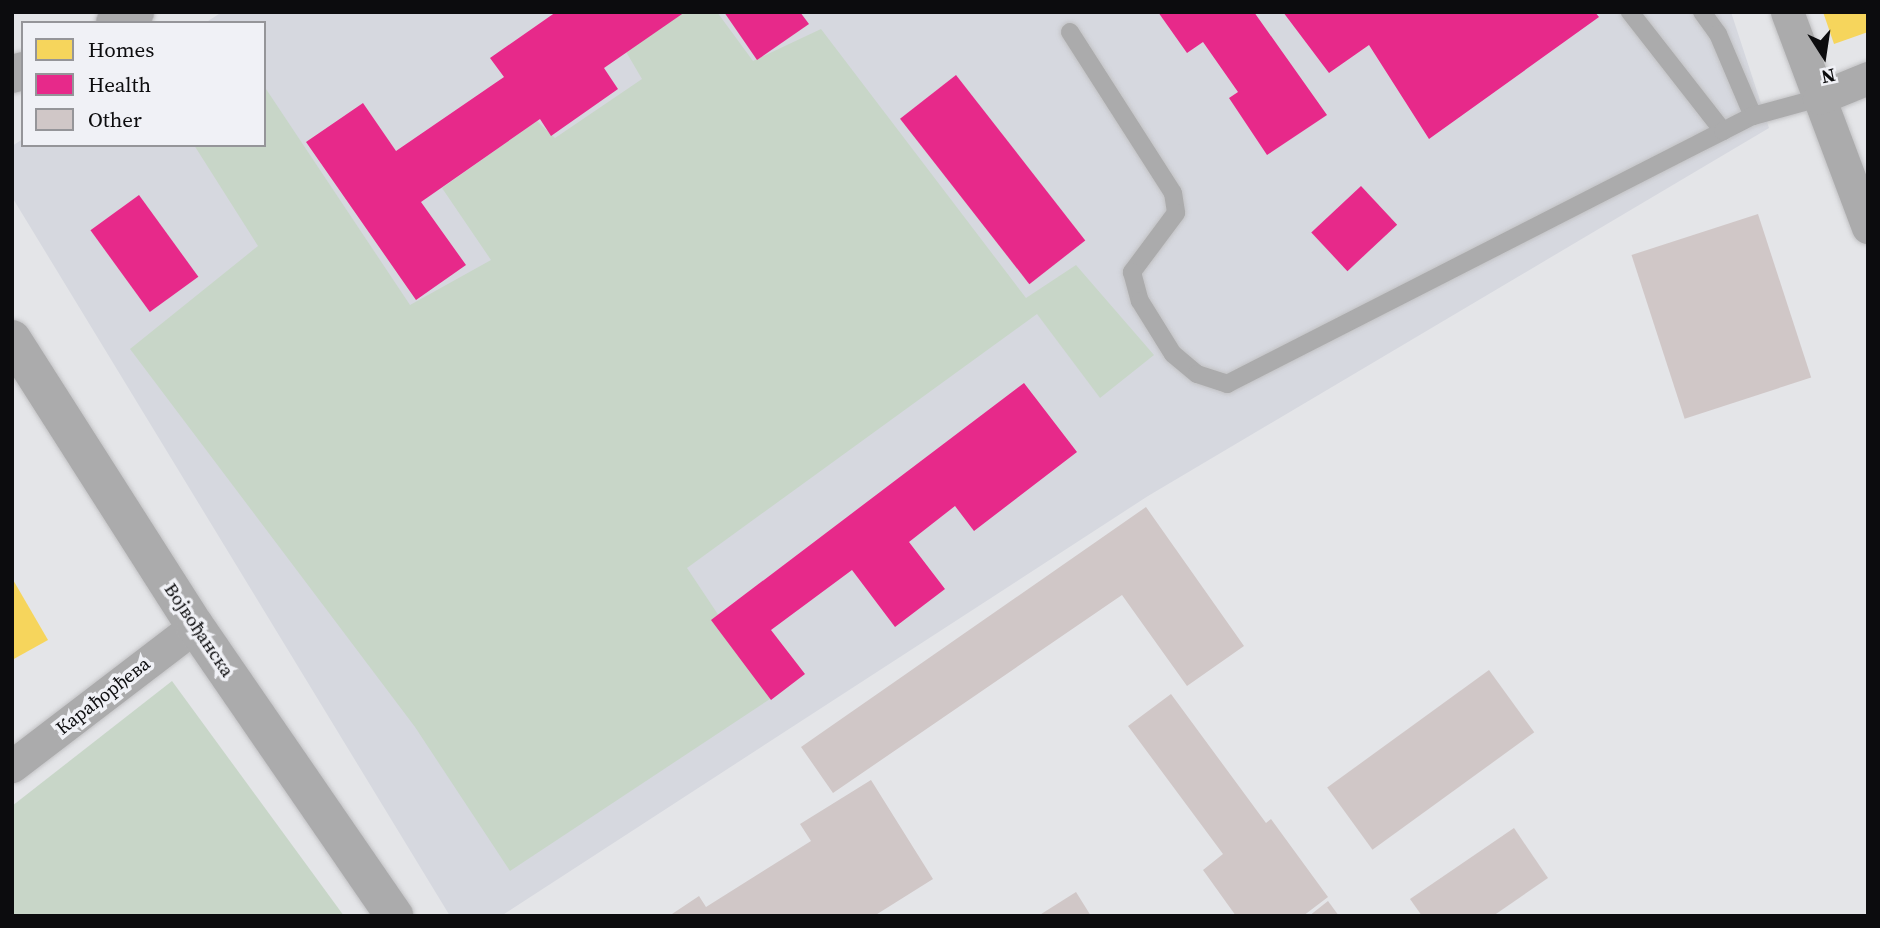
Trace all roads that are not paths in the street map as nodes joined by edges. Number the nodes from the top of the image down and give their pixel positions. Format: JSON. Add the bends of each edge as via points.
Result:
{"nodes":[{"id":1,"x":135,"y":12,"type":"edge"},
{"id":2,"x":1630,"y":12,"type":"edge"},
{"id":3,"x":1702,"y":12,"type":"edge"},
{"id":4,"x":1787,"y":12,"type":"edge"},
{"id":5,"x":119,"y":21,"type":"edge"},
{"id":6,"x":1070,"y":32,"type":"dead end"},
{"id":7,"x":1868,"y":78,"type":"edge"},
{"id":8,"x":1819,"y":98,"type":"junction"},
{"id":9,"x":1753,"y":116,"type":"junction"},
{"id":10,"x":1723,"y":131,"type":"junction"},
{"id":11,"x":1868,"y":227,"type":"edge"},
{"id":12,"x":12,"y":339,"type":"edge"},
{"id":13,"x":195,"y":626,"type":"junction"},
{"id":14,"x":12,"y":766,"type":"edge"},
{"id":15,"x":394,"y":916,"type":"edge"}],
"edges":[{"from":1,"to":5,"type":"street"},
{"from":2,"to":10,"type":"lane"},
{"from":3,"to":9,"type":"lane","via":[[1718,34]]},
{"from":4,"to":8,"type":"street"},
{"from":6,"to":10,"type":"lane","via":[[1173,193],[1176,213],[1132,272],[1140,300],[1172,354],[1197,374],[1227,384]]},
{"from":7,"to":8,"type":"street"},
{"from":8,"to":9,"type":"lane"},
{"from":8,"to":11,"type":"street"},
{"from":9,"to":10,"type":"lane"},
{"from":12,"to":13,"type":"street","name":"Војвођанска"},
{"from":13,"to":14,"type":"street","name":"Карађорђева"},
{"from":13,"to":15,"type":"street","name":"Војвођанска"}]}
